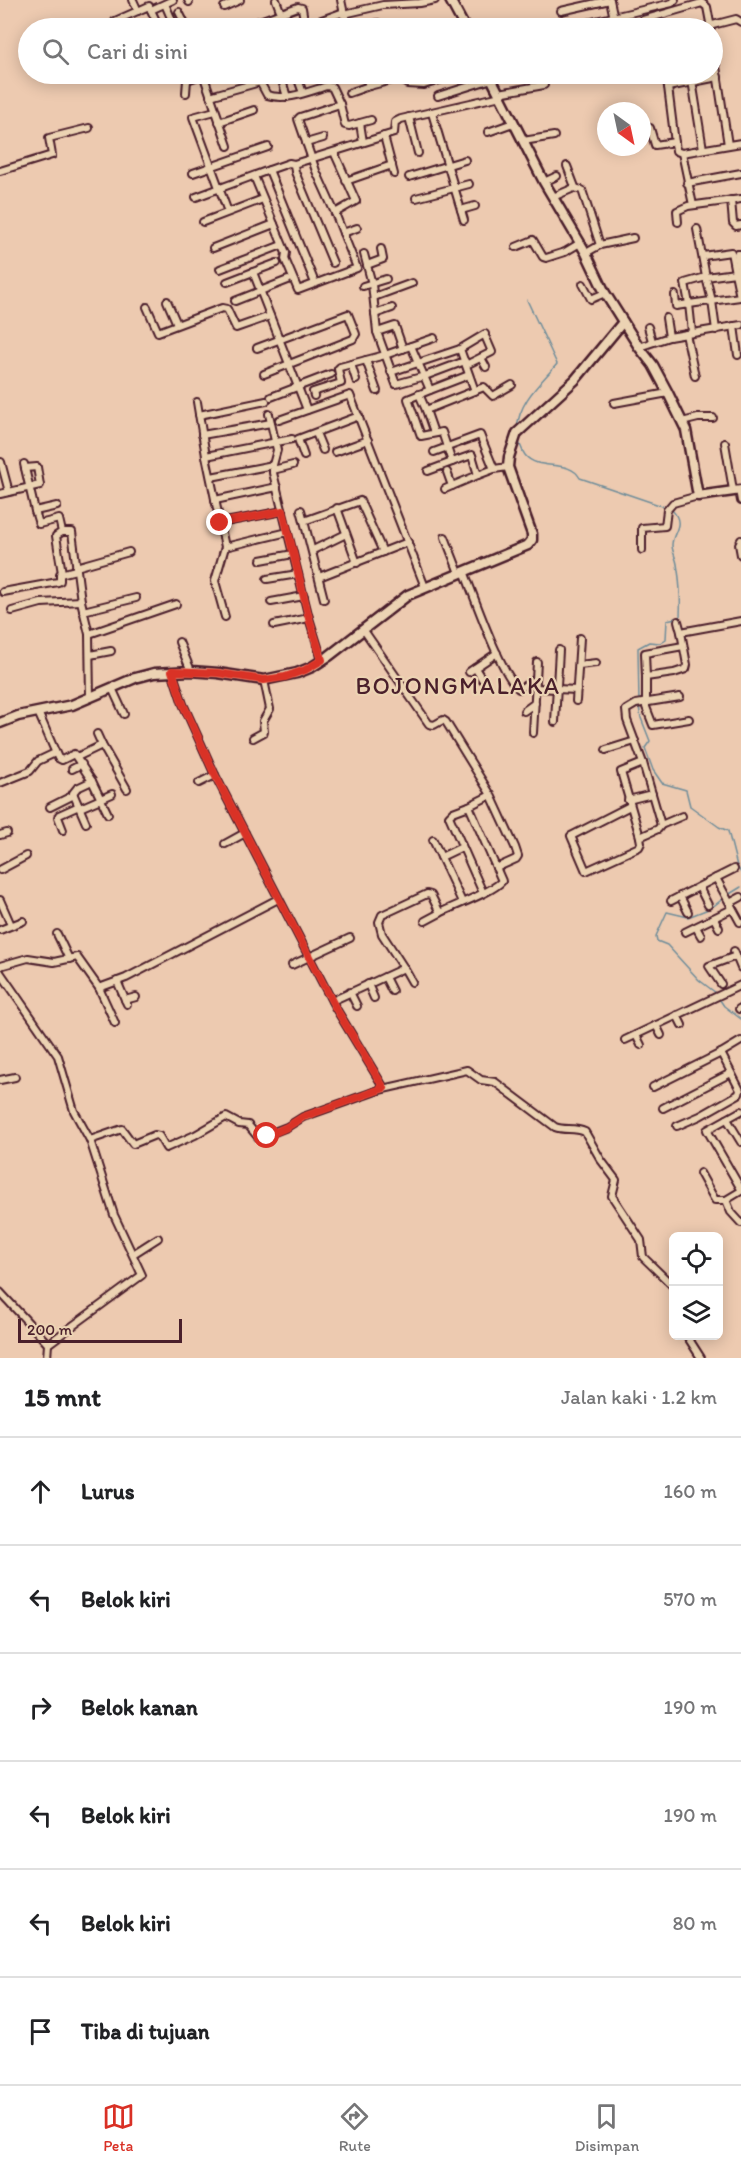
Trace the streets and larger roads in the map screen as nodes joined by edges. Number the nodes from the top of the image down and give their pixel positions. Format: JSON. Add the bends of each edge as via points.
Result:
{"nodes":[{"id":1,"x":133,"y":0,"type":"edge"},
{"id":2,"x":173,"y":0,"type":"edge"},
{"id":3,"x":240,"y":0,"type":"edge"},
{"id":4,"x":276,"y":0,"type":"edge"},
{"id":5,"x":341,"y":0,"type":"edge"},
{"id":6,"x":435,"y":0,"type":"edge"},
{"id":7,"x":450,"y":0,"type":"edge"},
{"id":8,"x":610,"y":0,"type":"edge"},
{"id":9,"x":675,"y":0,"type":"edge"},
{"id":10,"x":414,"y":2,"type":"edge"},
{"id":11,"x":165,"y":4,"type":"junction"},
{"id":12,"x":224,"y":7,"type":"dead end"},
{"id":13,"x":151,"y":10,"type":"junction"},
{"id":14,"x":138,"y":11,"type":"junction"},
{"id":15,"x":561,"y":11,"type":"dead end"},
{"id":16,"x":179,"y":12,"type":"dead end"},
{"id":17,"x":280,"y":14,"type":"junction"},
{"id":18,"x":344,"y":14,"type":"junction"},
{"id":19,"x":122,"y":18,"type":"edge"},
{"id":20,"x":155,"y":18,"type":"edge"},
{"id":21,"x":171,"y":18,"type":"dead end"},
{"id":22,"x":182,"y":18,"type":"edge"},
{"id":23,"x":269,"y":18,"type":"edge"},
{"id":24,"x":281,"y":18,"type":"edge"},
{"id":25,"x":304,"y":18,"type":"edge"},
{"id":26,"x":332,"y":18,"type":"edge"},
{"id":27,"x":346,"y":18,"type":"edge"},
{"id":28,"x":460,"y":18,"type":"edge"},
{"id":29,"x":614,"y":18,"type":"edge"},
{"id":30,"x":621,"y":18,"type":"edge"},
{"id":31,"x":650,"y":18,"type":"edge"},
{"id":32,"x":709,"y":18,"type":"edge"},
{"id":33,"x":740,"y":20,"type":"edge"},
{"id":34,"x":723,"y":24,"type":"edge"},
{"id":35,"x":186,"y":84,"type":"edge"},
{"id":36,"x":206,"y":84,"type":"edge"},
{"id":37,"x":253,"y":84,"type":"edge"},
{"id":38,"x":261,"y":84,"type":"edge"},
{"id":39,"x":283,"y":84,"type":"edge"},
{"id":40,"x":300,"y":84,"type":"edge"},
{"id":41,"x":378,"y":84,"type":"edge"},
{"id":42,"x":406,"y":84,"type":"edge"},
{"id":43,"x":426,"y":84,"type":"edge"},
{"id":44,"x":470,"y":84,"type":"edge"},
{"id":45,"x":495,"y":84,"type":"edge"},
{"id":46,"x":668,"y":84,"type":"edge"},
{"id":47,"x":682,"y":84,"type":"edge"},
{"id":48,"x":692,"y":84,"type":"edge"},
{"id":49,"x":719,"y":84,"type":"edge"},
{"id":50,"x":544,"y":85,"type":"dead end"},
{"id":51,"x":369,"y":86,"type":"joint"},
{"id":52,"x":668,"y":87,"type":"junction"},
{"id":53,"x":186,"y":93,"type":"dead end"},
{"id":54,"x":303,"y":93,"type":"junction"},
{"id":55,"x":349,"y":93,"type":"dead end"},
{"id":56,"x":500,"y":95,"type":"junction"},
{"id":57,"x":210,"y":96,"type":"junction"},
{"id":58,"x":438,"y":96,"type":"dead end"},
{"id":59,"x":287,"y":97,"type":"junction"},
{"id":60,"x":340,"y":104,"type":"junction"},
{"id":61,"x":254,"y":110,"type":"dead end"},
{"id":62,"x":215,"y":111,"type":"junction"},
{"id":63,"x":432,"y":113,"type":"junction"},
{"id":64,"x":193,"y":117,"type":"junction"},
{"id":65,"x":409,"y":117,"type":"junction"},
{"id":66,"x":184,"y":119,"type":"dead end"},
{"id":67,"x":372,"y":120,"type":"dead end"},
{"id":68,"x":219,"y":122,"type":"junction"},
{"id":69,"x":360,"y":123,"type":"junction"},
{"id":70,"x":513,"y":123,"type":"junction"},
{"id":71,"x":89,"y":128,"type":"dead end"},
{"id":72,"x":651,"y":128,"type":"dead end"},
{"id":73,"x":488,"y":132,"type":"dead end"},
{"id":74,"x":384,"y":136,"type":"junction"},
{"id":75,"x":554,"y":136,"type":"dead end"},
{"id":76,"x":323,"y":138,"type":"dead end"},
{"id":77,"x":523,"y":141,"type":"junction"},
{"id":78,"x":363,"y":142,"type":"junction"},
{"id":79,"x":675,"y":142,"type":"junction"},
{"id":80,"x":306,"y":143,"type":"junction"},
{"id":81,"x":741,"y":143,"type":"edge"},
{"id":82,"x":729,"y":145,"type":"junction"},
{"id":83,"x":228,"y":146,"type":"dead end"},
{"id":84,"x":268,"y":147,"type":"dead end"},
{"id":85,"x":703,"y":149,"type":"junction"},
{"id":86,"x":334,"y":152,"type":"junction"},
{"id":87,"x":418,"y":153,"type":"dead end"},
{"id":88,"x":682,"y":153,"type":"junction"},
{"id":89,"x":312,"y":158,"type":"junction"},
{"id":90,"x":465,"y":160,"type":"dead end"},
{"id":91,"x":294,"y":164,"type":"junction"},
{"id":92,"x":392,"y":165,"type":"junction"},
{"id":93,"x":447,"y":165,"type":"junction"},
{"id":94,"x":567,"y":166,"type":"dead end"},
{"id":95,"x":212,"y":168,"type":"junction"},
{"id":96,"x":269,"y":170,"type":"junction"},
{"id":97,"x":0,"y":171,"type":"edge"},
{"id":98,"x":741,"y":173,"type":"edge"},
{"id":99,"x":193,"y":174,"type":"dead end"},
{"id":100,"x":394,"y":174,"type":"dead end"},
{"id":101,"x":254,"y":176,"type":"junction"},
{"id":102,"x":557,"y":176,"type":"dead end"},
{"id":103,"x":409,"y":177,"type":"dead end"},
{"id":104,"x":346,"y":181,"type":"junction"},
{"id":105,"x":544,"y":182,"type":"junction"},
{"id":106,"x":687,"y":183,"type":"junction"},
{"id":107,"x":469,"y":184,"type":"dead end"},
{"id":108,"x":219,"y":188,"type":"junction"},
{"id":109,"x":454,"y":188,"type":"junction"},
{"id":110,"x":575,"y":188,"type":"junction"},
{"id":111,"x":196,"y":197,"type":"dead end"},
{"id":112,"x":553,"y":197,"type":"junction"},
{"id":113,"x":416,"y":198,"type":"dead end"},
{"id":114,"x":263,"y":199,"type":"junction"},
{"id":115,"x":741,"y":199,"type":"edge"},
{"id":116,"x":731,"y":200,"type":"junction"},
{"id":117,"x":693,"y":205,"type":"junction"},
{"id":118,"x":475,"y":206,"type":"dead end"},
{"id":119,"x":461,"y":210,"type":"junction"},
{"id":120,"x":228,"y":212,"type":"junction"},
{"id":121,"x":336,"y":213,"type":"junction"},
{"id":122,"x":464,"y":220,"type":"dead end"},
{"id":123,"x":202,"y":222,"type":"dead end"},
{"id":124,"x":678,"y":222,"type":"dead end"},
{"id":125,"x":274,"y":224,"type":"junction"},
{"id":126,"x":741,"y":225,"type":"edge"},
{"id":127,"x":357,"y":228,"type":"dead end"},
{"id":128,"x":697,"y":229,"type":"dead end"},
{"id":129,"x":344,"y":233,"type":"junction"},
{"id":130,"x":633,"y":238,"type":"dead end"},
{"id":131,"x":580,"y":243,"type":"junction"},
{"id":132,"x":282,"y":245,"type":"junction"},
{"id":133,"x":600,"y":245,"type":"junction"},
{"id":134,"x":516,"y":247,"type":"dead end"},
{"id":135,"x":213,"y":248,"type":"dead end"},
{"id":136,"x":381,"y":249,"type":"dead end"},
{"id":137,"x":586,"y":253,"type":"junction"},
{"id":138,"x":364,"y":254,"type":"dead end"},
{"id":139,"x":741,"y":254,"type":"edge"},
{"id":140,"x":703,"y":256,"type":"junction"},
{"id":141,"x":277,"y":262,"type":"dead end"},
{"id":142,"x":333,"y":263,"type":"dead end"},
{"id":143,"x":367,"y":265,"type":"junction"},
{"id":144,"x":220,"y":269,"type":"dead end"},
{"id":145,"x":254,"y":272,"type":"junction"},
{"id":146,"x":738,"y":275,"type":"edge"},
{"id":147,"x":706,"y":277,"type":"junction"},
{"id":148,"x":386,"y":279,"type":"dead end"},
{"id":149,"x":288,"y":280,"type":"dead end"},
{"id":150,"x":227,"y":282,"type":"dead end"},
{"id":151,"x":315,"y":283,"type":"junction"},
{"id":152,"x":412,"y":283,"type":"dead end"},
{"id":153,"x":372,"y":284,"type":"junction"},
{"id":154,"x":583,"y":284,"type":"dead end"},
{"id":155,"x":363,"y":286,"type":"dead end"},
{"id":156,"x":261,"y":291,"type":"junction"},
{"id":157,"x":606,"y":293,"type":"junction"},
{"id":158,"x":675,"y":295,"type":"dead end"},
{"id":159,"x":374,"y":297,"type":"junction"},
{"id":160,"x":741,"y":297,"type":"edge"},
{"id":161,"x":712,"y":300,"type":"junction"},
{"id":162,"x":167,"y":301,"type":"dead end"},
{"id":163,"x":236,"y":301,"type":"dead end"},
{"id":164,"x":741,"y":302,"type":"edge"},
{"id":165,"x":689,"y":304,"type":"junction"},
{"id":166,"x":147,"y":307,"type":"dead end"},
{"id":167,"x":392,"y":308,"type":"dead end"},
{"id":168,"x":375,"y":314,"type":"junction"},
{"id":169,"x":270,"y":316,"type":"junction"},
{"id":170,"x":666,"y":318,"type":"dead end"},
{"id":171,"x":622,"y":322,"type":"junction"},
{"id":172,"x":177,"y":324,"type":"junction"},
{"id":173,"x":738,"y":326,"type":"edge"},
{"id":174,"x":648,"y":327,"type":"dead end"},
{"id":175,"x":716,"y":330,"type":"junction"},
{"id":176,"x":377,"y":332,"type":"junction"},
{"id":177,"x":689,"y":333,"type":"junction"},
{"id":178,"x":669,"y":337,"type":"junction"},
{"id":179,"x":434,"y":338,"type":"dead end"},
{"id":180,"x":280,"y":339,"type":"junction"},
{"id":181,"x":652,"y":341,"type":"junction"},
{"id":182,"x":411,"y":346,"type":"junction"},
{"id":183,"x":639,"y":347,"type":"junction"},
{"id":184,"x":257,"y":348,"type":"dead end"},
{"id":185,"x":403,"y":349,"type":"junction"},
{"id":186,"x":460,"y":349,"type":"junction"},
{"id":187,"x":385,"y":355,"type":"junction"},
{"id":188,"x":738,"y":355,"type":"dead end"},
{"id":189,"x":481,"y":357,"type":"junction"},
{"id":190,"x":366,"y":360,"type":"junction"},
{"id":191,"x":289,"y":363,"type":"junction"},
{"id":192,"x":419,"y":363,"type":"junction"},
{"id":193,"x":465,"y":363,"type":"junction"},
{"id":194,"x":351,"y":364,"type":"junction"},
{"id":195,"x":486,"y":367,"type":"dead end"},
{"id":196,"x":391,"y":372,"type":"junction"},
{"id":197,"x":264,"y":374,"type":"dead end"},
{"id":198,"x":331,"y":374,"type":"dead end"},
{"id":199,"x":470,"y":375,"type":"junction"},
{"id":200,"x":425,"y":376,"type":"junction"},
{"id":201,"x":695,"y":376,"type":"dead end"},
{"id":202,"x":356,"y":380,"type":"dead end"},
{"id":203,"x":512,"y":385,"type":"dead end"},
{"id":204,"x":298,"y":386,"type":"junction"},
{"id":205,"x":430,"y":390,"type":"junction"},
{"id":206,"x":377,"y":391,"type":"dead end"},
{"id":207,"x":475,"y":391,"type":"junction"},
{"id":208,"x":313,"y":392,"type":"dead end"},
{"id":209,"x":668,"y":393,"type":"junction"},
{"id":210,"x":419,"y":394,"type":"junction"},
{"id":211,"x":197,"y":402,"type":"dead end"},
{"id":212,"x":614,"y":403,"type":"dead end"},
{"id":213,"x":307,"y":410,"type":"junction"},
{"id":214,"x":426,"y":410,"type":"junction"},
{"id":215,"x":269,"y":414,"type":"dead end"},
{"id":216,"x":199,"y":415,"type":"junction"},
{"id":217,"x":358,"y":416,"type":"junction"},
{"id":218,"x":713,"y":418,"type":"dead end"},
{"id":219,"x":279,"y":420,"type":"dead end"},
{"id":220,"x":682,"y":422,"type":"junction"},
{"id":221,"x":271,"y":423,"type":"junction"},
{"id":222,"x":316,"y":433,"type":"junction"},
{"id":223,"x":434,"y":433,"type":"junction"},
{"id":224,"x":202,"y":435,"type":"junction"},
{"id":225,"x":292,"y":439,"type":"dead end"},
{"id":226,"x":368,"y":440,"type":"junction"},
{"id":227,"x":276,"y":443,"type":"junction"},
{"id":228,"x":725,"y":443,"type":"dead end"},
{"id":229,"x":447,"y":446,"type":"junction"},
{"id":230,"x":323,"y":450,"type":"dead end"},
{"id":231,"x":335,"y":452,"type":"dead end"},
{"id":232,"x":434,"y":452,"type":"dead end"},
{"id":233,"x":206,"y":456,"type":"junction"},
{"id":234,"x":304,"y":456,"type":"dead end"},
{"id":235,"x":1,"y":462,"type":"edge"},
{"id":236,"x":452,"y":462,"type":"junction"},
{"id":237,"x":293,"y":465,"type":"dead end"},
{"id":238,"x":508,"y":467,"type":"junction"},
{"id":239,"x":273,"y":468,"type":"junction"},
{"id":240,"x":494,"y":469,"type":"junction"},
{"id":241,"x":428,"y":471,"type":"dead end"},
{"id":242,"x":447,"y":472,"type":"dead end"},
{"id":243,"x":478,"y":475,"type":"junction"},
{"id":244,"x":211,"y":477,"type":"junction"},
{"id":245,"x":277,"y":487,"type":"junction"},
{"id":246,"x":30,"y":488,"type":"junction"},
{"id":247,"x":738,"y":490,"type":"edge"},
{"id":248,"x":9,"y":492,"type":"junction"},
{"id":249,"x":0,"y":494,"type":"edge"},
{"id":250,"x":698,"y":496,"type":"junction"},
{"id":251,"x":215,"y":500,"type":"junction"},
{"id":252,"x":741,"y":501,"type":"edge"},
{"id":253,"x":57,"y":506,"type":"dead end"},
{"id":254,"x":337,"y":508,"type":"junction"},
{"id":255,"x":301,"y":510,"type":"dead end"},
{"id":256,"x":35,"y":511,"type":"junction"},
{"id":257,"x":283,"y":511,"type":"junction"},
{"id":258,"x":304,"y":521,"type":"junction"},
{"id":259,"x":220,"y":523,"type":"junction"},
{"id":260,"x":62,"y":532,"type":"junction"},
{"id":261,"x":288,"y":532,"type":"junction"},
{"id":262,"x":346,"y":534,"type":"junction"},
{"id":263,"x":445,"y":537,"type":"dead end"},
{"id":264,"x":741,"y":540,"type":"edge"},
{"id":265,"x":408,"y":542,"type":"junction"},
{"id":266,"x":225,"y":546,"type":"junction"},
{"id":267,"x":313,"y":550,"type":"junction"},
{"id":268,"x":642,"y":550,"type":"dead end"},
{"id":269,"x":129,"y":552,"type":"dead end"},
{"id":270,"x":383,"y":552,"type":"junction"},
{"id":271,"x":294,"y":554,"type":"junction"},
{"id":272,"x":741,"y":555,"type":"edge"},
{"id":273,"x":261,"y":560,"type":"dead end"},
{"id":274,"x":357,"y":562,"type":"junction"},
{"id":275,"x":76,"y":569,"type":"junction"},
{"id":276,"x":461,"y":572,"type":"junction"},
{"id":277,"x":62,"y":573,"type":"junction"},
{"id":278,"x":298,"y":574,"type":"junction"},
{"id":279,"x":319,"y":577,"type":"junction"},
{"id":280,"x":267,"y":579,"type":"dead end"},
{"id":281,"x":425,"y":587,"type":"junction"},
{"id":282,"x":3,"y":592,"type":"dead end"},
{"id":283,"x":304,"y":596,"type":"junction"},
{"id":284,"x":136,"y":598,"type":"dead end"},
{"id":285,"x":324,"y":599,"type":"dead end"},
{"id":286,"x":81,"y":601,"type":"junction"},
{"id":287,"x":271,"y":602,"type":"dead end"},
{"id":288,"x":176,"y":604,"type":"dead end"},
{"id":289,"x":12,"y":611,"type":"dead end"},
{"id":290,"x":83,"y":611,"type":"junction"},
{"id":291,"x":225,"y":617,"type":"dead end"},
{"id":292,"x":309,"y":618,"type":"junction"},
{"id":293,"x":678,"y":621,"type":"dead end"},
{"id":294,"x":741,"y":621,"type":"edge"},
{"id":295,"x":274,"y":625,"type":"dead end"},
{"id":296,"x":365,"y":627,"type":"junction"},
{"id":297,"x":681,"y":632,"type":"junction"},
{"id":298,"x":88,"y":634,"type":"junction"},
{"id":299,"x":580,"y":638,"type":"dead end"},
{"id":300,"x":179,"y":642,"type":"dead end"},
{"id":301,"x":683,"y":646,"type":"junction"},
{"id":302,"x":111,"y":651,"type":"dead end"},
{"id":303,"x":559,"y":651,"type":"dead end"},
{"id":304,"x":497,"y":653,"type":"junction"},
{"id":305,"x":90,"y":656,"type":"junction"},
{"id":306,"x":322,"y":660,"type":"junction"},
{"id":307,"x":537,"y":662,"type":"dead end"},
{"id":308,"x":596,"y":663,"type":"dead end"},
{"id":309,"x":579,"y":664,"type":"junction"},
{"id":310,"x":172,"y":671,"type":"junction"},
{"id":311,"x":191,"y":671,"type":"junction"},
{"id":312,"x":646,"y":677,"type":"junction"},
{"id":313,"x":482,"y":679,"type":"dead end"},
{"id":314,"x":536,"y":679,"type":"junction"},
{"id":315,"x":264,"y":680,"type":"junction"},
{"id":316,"x":112,"y":688,"type":"junction"},
{"id":317,"x":536,"y":688,"type":"junction"},
{"id":318,"x":557,"y":689,"type":"junction"},
{"id":319,"x":577,"y":690,"type":"junction"},
{"id":320,"x":680,"y":697,"type":"dead end"},
{"id":321,"x":90,"y":698,"type":"junction"},
{"id":322,"x":576,"y":701,"type":"dead end"},
{"id":323,"x":535,"y":703,"type":"junction"},
{"id":324,"x":641,"y":703,"type":"junction"},
{"id":325,"x":524,"y":711,"type":"dead end"},
{"id":326,"x":38,"y":712,"type":"junction"},
{"id":327,"x":124,"y":714,"type":"dead end"},
{"id":328,"x":689,"y":719,"type":"dead end"},
{"id":329,"x":555,"y":722,"type":"dead end"},
{"id":330,"x":0,"y":723,"type":"edge"},
{"id":331,"x":533,"y":733,"type":"dead end"},
{"id":332,"x":97,"y":734,"type":"dead end"},
{"id":333,"x":253,"y":738,"type":"dead end"},
{"id":334,"x":635,"y":741,"type":"junction"},
{"id":335,"x":102,"y":745,"type":"junction"},
{"id":336,"x":606,"y":750,"type":"dead end"},
{"id":337,"x":55,"y":753,"type":"junction"},
{"id":338,"x":77,"y":757,"type":"junction"},
{"id":339,"x":643,"y":763,"type":"junction"},
{"id":340,"x":81,"y":764,"type":"junction"},
{"id":341,"x":72,"y":769,"type":"dead end"},
{"id":342,"x":215,"y":775,"type":"junction"},
{"id":343,"x":92,"y":781,"type":"junction"},
{"id":344,"x":0,"y":783,"type":"edge"},
{"id":345,"x":199,"y":783,"type":"dead end"},
{"id":346,"x":127,"y":789,"type":"dead end"},
{"id":347,"x":112,"y":794,"type":"dead end"},
{"id":348,"x":652,"y":794,"type":"junction"},
{"id":349,"x":74,"y":795,"type":"junction"},
{"id":350,"x":491,"y":795,"type":"junction"},
{"id":351,"x":101,"y":798,"type":"junction"},
{"id":352,"x":629,"y":803,"type":"junction"},
{"id":353,"x":469,"y":806,"type":"junction"},
{"id":354,"x":50,"y":807,"type":"dead end"},
{"id":355,"x":79,"y":807,"type":"junction"},
{"id":356,"x":108,"y":814,"type":"dead end"},
{"id":357,"x":681,"y":816,"type":"dead end"},
{"id":358,"x":86,"y":823,"type":"dead end"},
{"id":359,"x":661,"y":825,"type":"junction"},
{"id":360,"x":63,"y":830,"type":"dead end"},
{"id":361,"x":245,"y":832,"type":"junction"},
{"id":362,"x":640,"y":837,"type":"junction"},
{"id":363,"x":433,"y":840,"type":"dead end"},
{"id":364,"x":225,"y":844,"type":"dead end"},
{"id":365,"x":462,"y":847,"type":"junction"},
{"id":366,"x":26,"y":856,"type":"dead end"},
{"id":367,"x":441,"y":857,"type":"junction"},
{"id":368,"x":496,"y":868,"type":"junction"},
{"id":369,"x":734,"y":869,"type":"dead end"},
{"id":370,"x":0,"y":870,"type":"edge"},
{"id":371,"x":716,"y":878,"type":"junction"},
{"id":372,"x":699,"y":887,"type":"junction"},
{"id":373,"x":483,"y":892,"type":"junction"},
{"id":374,"x":680,"y":896,"type":"junction"},
{"id":375,"x":741,"y":897,"type":"edge"},
{"id":376,"x":278,"y":899,"type":"junction"},
{"id":377,"x":0,"y":900,"type":"edge"},
{"id":378,"x":728,"y":900,"type":"junction"},
{"id":379,"x":671,"y":901,"type":"dead end"},
{"id":380,"x":462,"y":902,"type":"junction"},
{"id":381,"x":708,"y":905,"type":"dead end"},
{"id":382,"x":2,"y":911,"type":"edge"},
{"id":383,"x":688,"y":912,"type":"dead end"},
{"id":384,"x":440,"y":913,"type":"junction"},
{"id":385,"x":714,"y":918,"type":"junction"},
{"id":386,"x":23,"y":921,"type":"dead end"},
{"id":387,"x":425,"y":921,"type":"dead end"},
{"id":388,"x":740,"y":922,"type":"dead end"},
{"id":389,"x":11,"y":925,"type":"junction"},
{"id":390,"x":696,"y":927,"type":"junction"},
{"id":391,"x":718,"y":928,"type":"dead end"},
{"id":392,"x":0,"y":930,"type":"edge"},
{"id":393,"x":685,"y":932,"type":"dead end"},
{"id":394,"x":57,"y":934,"type":"dead end"},
{"id":395,"x":701,"y":936,"type":"dead end"},
{"id":396,"x":351,"y":938,"type":"dead end"},
{"id":397,"x":69,"y":959,"type":"junction"},
{"id":398,"x":310,"y":959,"type":"junction"},
{"id":399,"x":292,"y":965,"type":"dead end"},
{"id":400,"x":0,"y":966,"type":"edge"},
{"id":401,"x":404,"y":968,"type":"junction"},
{"id":402,"x":741,"y":968,"type":"edge"},
{"id":403,"x":0,"y":972,"type":"edge"},
{"id":404,"x":385,"y":977,"type":"junction"},
{"id":405,"x":117,"y":981,"type":"junction"},
{"id":406,"x":412,"y":982,"type":"dead end"},
{"id":407,"x":368,"y":984,"type":"junction"},
{"id":408,"x":721,"y":984,"type":"dead end"},
{"id":409,"x":741,"y":985,"type":"edge"},
{"id":410,"x":99,"y":988,"type":"junction"},
{"id":411,"x":392,"y":991,"type":"dead end"},
{"id":412,"x":350,"y":992,"type":"junction"},
{"id":413,"x":136,"y":997,"type":"dead end"},
{"id":414,"x":374,"y":998,"type":"dead end"},
{"id":415,"x":332,"y":1000,"type":"junction"},
{"id":416,"x":697,"y":1005,"type":"junction"},
{"id":417,"x":357,"y":1006,"type":"dead end"},
{"id":418,"x":701,"y":1014,"type":"dead end"},
{"id":419,"x":677,"y":1015,"type":"junction"},
{"id":420,"x":116,"y":1023,"type":"dead end"},
{"id":421,"x":656,"y":1025,"type":"junction"},
{"id":422,"x":682,"y":1025,"type":"dead end"},
{"id":423,"x":636,"y":1035,"type":"junction"},
{"id":424,"x":661,"y":1035,"type":"dead end"},
{"id":425,"x":625,"y":1040,"type":"dead end"},
{"id":426,"x":740,"y":1043,"type":"edge"},
{"id":427,"x":641,"y":1045,"type":"dead end"},
{"id":428,"x":721,"y":1053,"type":"junction"},
{"id":429,"x":731,"y":1073,"type":"junction"},
{"id":430,"x":15,"y":1077,"type":"dead end"},
{"id":431,"x":0,"y":1080,"type":"edge"},
{"id":432,"x":653,"y":1087,"type":"dead end"},
{"id":433,"x":384,"y":1088,"type":"junction"},
{"id":434,"x":663,"y":1108,"type":"dead end"},
{"id":435,"x":741,"y":1111,"type":"edge"},
{"id":436,"x":727,"y":1119,"type":"junction"},
{"id":437,"x":677,"y":1126,"type":"dead end"},
{"id":438,"x":90,"y":1140,"type":"junction"},
{"id":439,"x":741,"y":1142,"type":"edge"},
{"id":440,"x":700,"y":1173,"type":"dead end"},
{"id":441,"x":741,"y":1190,"type":"edge"},
{"id":442,"x":726,"y":1200,"type":"junction"},
{"id":443,"x":741,"y":1222,"type":"edge"},
{"id":444,"x":158,"y":1238,"type":"dead end"},
{"id":445,"x":133,"y":1254,"type":"junction"},
{"id":446,"x":673,"y":1286,"type":"edge"},
{"id":447,"x":0,"y":1292,"type":"edge"},
{"id":448,"x":690,"y":1340,"type":"edge"},
{"id":449,"x":48,"y":1344,"type":"junction"},
{"id":450,"x":47,"y":1358,"type":"edge"},
{"id":451,"x":701,"y":1358,"type":"edge"}],
"edges":[{"from":1,"to":14,"type":"street"},
{"from":2,"to":11,"type":"street"},
{"from":3,"to":12,"type":"street"},
{"from":4,"to":17,"type":"street"},
{"from":5,"to":18,"type":"street"},
{"from":6,"to":10,"type":"street"},
{"from":7,"to":28,"type":"street"},
{"from":8,"to":15,"type":"street"},
{"from":8,"to":29,"type":"street"},
{"from":9,"to":30,"type":"street"},
{"from":10,"to":18,"type":"street"},
{"from":11,"to":13,"type":"street"},
{"from":11,"to":21,"type":"street"},
{"from":13,"to":14,"type":"street","via":[[149,6]]},
{"from":13,"to":20,"type":"street"},
{"from":14,"to":19,"type":"street"},
{"from":16,"to":22,"type":"street"},
{"from":17,"to":23,"type":"street"},
{"from":17,"to":24,"type":"street"},
{"from":17,"to":25,"type":"street","via":[[300,7]]},
{"from":18,"to":26,"type":"street"},
{"from":18,"to":27,"type":"street"},
{"from":31,"to":32,"type":"street","via":[[702,3]]},
{"from":33,"to":34,"type":"street"},
{"from":35,"to":53,"type":"street"},
{"from":36,"to":57,"type":"street"},
{"from":37,"to":57,"type":"street"},
{"from":38,"to":59,"type":"street","via":[[267,95]]},
{"from":39,"to":59,"type":"street"},
{"from":40,"to":54,"type":"street"},
{"from":41,"to":51,"type":"street"},
{"from":42,"to":43,"type":"street"},
{"from":44,"to":58,"type":"street"},
{"from":45,"to":56,"type":"street"},
{"from":46,"to":52,"type":"street"},
{"from":47,"to":52,"type":"street"},
{"from":48,"to":85,"type":"street"},
{"from":49,"to":82,"type":"street"},
{"from":50,"to":56,"type":"street"},
{"from":51,"to":55,"type":"street"},
{"from":52,"to":79,"type":"street"},
{"from":54,"to":59,"type":"street"},
{"from":54,"to":60,"type":"street","via":[[332,87]]},
{"from":56,"to":63,"type":"street"},
{"from":56,"to":70,"type":"street"},
{"from":57,"to":62,"type":"street"},
{"from":60,"to":69,"type":"street","via":[[345,125]]},
{"from":60,"to":80,"type":"street","via":[[299,117]]},
{"from":61,"to":68,"type":"street"},
{"from":62,"to":64,"type":"street"},
{"from":62,"to":68,"type":"street"},
{"from":63,"to":65,"type":"street"},
{"from":63,"to":93,"type":"street"},
{"from":64,"to":66,"type":"street"},
{"from":64,"to":95,"type":"street"},
{"from":65,"to":74,"type":"street","via":[[395,122],[395,132]]},
{"from":65,"to":87,"type":"street"},
{"from":67,"to":69,"type":"street"},
{"from":68,"to":83,"type":"street"},
{"from":69,"to":78,"type":"street"},
{"from":70,"to":73,"type":"street"},
{"from":70,"to":77,"type":"street"},
{"from":71,"to":97,"type":"street","via":[[49,138],[51,155]]},
{"from":72,"to":79,"type":"street","via":[[655,145]]},
{"from":74,"to":78,"type":"street"},
{"from":74,"to":92,"type":"street"},
{"from":75,"to":77,"type":"street"},
{"from":76,"to":80,"type":"street"},
{"from":77,"to":105,"type":"street"},
{"from":78,"to":86,"type":"street"},
{"from":79,"to":88,"type":"street","via":[[676,150]]},
{"from":80,"to":89,"type":"street"},
{"from":81,"to":82,"type":"street"},
{"from":82,"to":85,"type":"street"},
{"from":84,"to":95,"type":"street"},
{"from":85,"to":88,"type":"street"},
{"from":86,"to":89,"type":"street"},
{"from":86,"to":104,"type":"street"},
{"from":88,"to":106,"type":"street"},
{"from":89,"to":91,"type":"street"},
{"from":89,"to":121,"type":"street"},
{"from":90,"to":93,"type":"street"},
{"from":91,"to":96,"type":"street"},
{"from":91,"to":142,"type":"street"},
{"from":92,"to":100,"type":"street"},
{"from":92,"to":104,"type":"street"},
{"from":93,"to":103,"type":"street"},
{"from":93,"to":109,"type":"street"},
{"from":94,"to":110,"type":"street"},
{"from":95,"to":99,"type":"street"},
{"from":95,"to":108,"type":"street"},
{"from":96,"to":101,"type":"street"},
{"from":96,"to":151,"type":"street"},
{"from":98,"to":106,"type":"street"},
{"from":101,"to":108,"type":"street"},
{"from":101,"to":114,"type":"street"},
{"from":102,"to":105,"type":"street"},
{"from":104,"to":121,"type":"street","via":[[356,201]]},
{"from":105,"to":112,"type":"street"},
{"from":106,"to":117,"type":"street"},
{"from":107,"to":109,"type":"street"},
{"from":108,"to":111,"type":"street"},
{"from":108,"to":120,"type":"street"},
{"from":109,"to":113,"type":"street"},
{"from":109,"to":119,"type":"street"},
{"from":110,"to":112,"type":"street"},
{"from":110,"to":133,"type":"street","via":[[582,191]]},
{"from":112,"to":131,"type":"street"},
{"from":114,"to":120,"type":"street"},
{"from":114,"to":125,"type":"street"},
{"from":115,"to":116,"type":"street"},
{"from":116,"to":117,"type":"street"},
{"from":116,"to":126,"type":"street","via":[[733,223]]},
{"from":117,"to":124,"type":"street","via":[[677,211]]},
{"from":118,"to":119,"type":"street"},
{"from":119,"to":122,"type":"street"},
{"from":120,"to":123,"type":"street"},
{"from":121,"to":129,"type":"street"},
{"from":125,"to":132,"type":"street"},
{"from":125,"to":135,"type":"street"},
{"from":127,"to":129,"type":"street"},
{"from":128,"to":140,"type":"street"},
{"from":129,"to":151,"type":"street","via":[[357,268]]},
{"from":130,"to":133,"type":"street"},
{"from":131,"to":134,"type":"street","via":[[546,258],[533,240]]},
{"from":131,"to":137,"type":"street"},
{"from":132,"to":144,"type":"street"},
{"from":132,"to":151,"type":"street","via":[[297,290]]},
{"from":133,"to":137,"type":"street"},
{"from":136,"to":143,"type":"street","via":[[383,259]]},
{"from":137,"to":157,"type":"street"},
{"from":138,"to":143,"type":"street"},
{"from":139,"to":146,"type":"street","via":[[737,254]]},
{"from":140,"to":146,"type":"street","via":[[731,252]]},
{"from":140,"to":147,"type":"street"},
{"from":141,"to":145,"type":"street"},
{"from":143,"to":153,"type":"street"},
{"from":145,"to":150,"type":"street"},
{"from":145,"to":156,"type":"street"},
{"from":146,"to":147,"type":"street"},
{"from":146,"to":160,"type":"street"},
{"from":147,"to":161,"type":"street"},
{"from":147,"to":165,"type":"street","via":[[685,284]]},
{"from":148,"to":153,"type":"street"},
{"from":149,"to":156,"type":"street"},
{"from":152,"to":159,"type":"street"},
{"from":153,"to":155,"type":"street"},
{"from":153,"to":159,"type":"street"},
{"from":154,"to":157,"type":"street","via":[[591,299]]},
{"from":156,"to":163,"type":"street"},
{"from":156,"to":169,"type":"street"},
{"from":157,"to":171,"type":"street"},
{"from":158,"to":165,"type":"street","via":[[676,306]]},
{"from":159,"to":168,"type":"street"},
{"from":160,"to":161,"type":"street"},
{"from":160,"to":164,"type":"street"},
{"from":161,"to":165,"type":"street"},
{"from":161,"to":175,"type":"street"},
{"from":162,"to":172,"type":"street"},
{"from":165,"to":177,"type":"street"},
{"from":166,"to":172,"type":"street","via":[[158,332]]},
{"from":167,"to":168,"type":"street"},
{"from":168,"to":176,"type":"street"},
{"from":169,"to":172,"type":"street","via":[[236,328],[227,309],[222,308]]},
{"from":169,"to":180,"type":"street"},
{"from":170,"to":178,"type":"street"},
{"from":171,"to":183,"type":"street"},
{"from":171,"to":238,"type":"street","via":[[575,380],[517,433]]},
{"from":173,"to":175,"type":"street"},
{"from":173,"to":188,"type":"street"},
{"from":174,"to":181,"type":"street"},
{"from":175,"to":177,"type":"street"},
{"from":176,"to":185,"type":"street","via":[[395,326]]},
{"from":176,"to":187,"type":"street"},
{"from":177,"to":178,"type":"street"},
{"from":177,"to":201,"type":"street"},
{"from":178,"to":181,"type":"street"},
{"from":179,"to":182,"type":"street"},
{"from":180,"to":184,"type":"street"},
{"from":180,"to":191,"type":"street"},
{"from":180,"to":191,"type":"street","via":[[350,316],[356,334],[352,339]]},
{"from":181,"to":183,"type":"street"},
{"from":182,"to":185,"type":"street"},
{"from":182,"to":192,"type":"street"},
{"from":183,"to":209,"type":"street"},
{"from":185,"to":187,"type":"street"},
{"from":186,"to":189,"type":"street","via":[[485,336],[492,352]]},
{"from":186,"to":192,"type":"street"},
{"from":186,"to":193,"type":"street"},
{"from":187,"to":190,"type":"street"},
{"from":187,"to":196,"type":"street"},
{"from":189,"to":193,"type":"street"},
{"from":189,"to":195,"type":"street"},
{"from":190,"to":194,"type":"street"},
{"from":190,"to":206,"type":"street"},
{"from":191,"to":197,"type":"street"},
{"from":191,"to":204,"type":"street"},
{"from":192,"to":196,"type":"street"},
{"from":192,"to":200,"type":"street"},
{"from":193,"to":199,"type":"street"},
{"from":193,"to":200,"type":"street"},
{"from":194,"to":202,"type":"street"},
{"from":194,"to":208,"type":"street","via":[[339,368],[340,383]]},
{"from":196,"to":200,"type":"street","via":[[398,385]]},
{"from":198,"to":204,"type":"street"},
{"from":199,"to":205,"type":"street"},
{"from":199,"to":207,"type":"street"},
{"from":200,"to":205,"type":"street"},
{"from":203,"to":207,"type":"street","via":[[493,396],[485,387]]},
{"from":204,"to":213,"type":"street"},
{"from":204,"to":216,"type":"street","via":[[268,399]]},
{"from":205,"to":210,"type":"street"},
{"from":207,"to":214,"type":"street"},
{"from":209,"to":212,"type":"street"},
{"from":209,"to":220,"type":"street"},
{"from":210,"to":214,"type":"street"},
{"from":210,"to":223,"type":"street","via":[[408,399],[420,435]]},
{"from":211,"to":216,"type":"street"},
{"from":213,"to":217,"type":"street","via":[[349,394]]},
{"from":213,"to":219,"type":"street"},
{"from":214,"to":223,"type":"street"},
{"from":215,"to":221,"type":"street"},
{"from":216,"to":224,"type":"street"},
{"from":217,"to":222,"type":"street"},
{"from":217,"to":226,"type":"street"},
{"from":218,"to":220,"type":"street"},
{"from":220,"to":250,"type":"street"},
{"from":221,"to":224,"type":"street"},
{"from":221,"to":227,"type":"street"},
{"from":222,"to":230,"type":"street"},
{"from":222,"to":234,"type":"street","via":[[298,439]]},
{"from":223,"to":229,"type":"street","via":[[442,432]]},
{"from":224,"to":233,"type":"street"},
{"from":225,"to":227,"type":"street"},
{"from":226,"to":231,"type":"street"},
{"from":226,"to":265,"type":"street"},
{"from":227,"to":233,"type":"street"},
{"from":227,"to":239,"type":"street"},
{"from":228,"to":247,"type":"street"},
{"from":229,"to":232,"type":"street"},
{"from":229,"to":236,"type":"street"},
{"from":229,"to":240,"type":"street","via":[[480,435]]},
{"from":233,"to":244,"type":"street"},
{"from":235,"to":248,"type":"street"},
{"from":236,"to":241,"type":"street"},
{"from":236,"to":243,"type":"street","via":[[472,455]]},
{"from":237,"to":239,"type":"street"},
{"from":238,"to":240,"type":"street"},
{"from":238,"to":276,"type":"street","via":[[532,540],[526,547]]},
{"from":239,"to":244,"type":"street"},
{"from":239,"to":245,"type":"street"},
{"from":240,"to":243,"type":"street"},
{"from":242,"to":243,"type":"street","via":[[448,488]]},
{"from":244,"to":251,"type":"street"},
{"from":245,"to":251,"type":"street"},
{"from":245,"to":257,"type":"street"},
{"from":246,"to":246,"type":"street","via":[[41,483],[36,467],[25,466]]},
{"from":246,"to":248,"type":"street"},
{"from":246,"to":256,"type":"street"},
{"from":247,"to":250,"type":"street"},
{"from":247,"to":252,"type":"street"},
{"from":248,"to":249,"type":"street"},
{"from":250,"to":268,"type":"street","via":[[673,503],[667,510],[665,526],[642,528]]},
{"from":251,"to":259,"type":"street"},
{"from":253,"to":256,"type":"street"},
{"from":254,"to":258,"type":"street"},
{"from":254,"to":262,"type":"street"},
{"from":254,"to":270,"type":"street","via":[[362,502]]},
{"from":255,"to":258,"type":"street"},
{"from":256,"to":260,"type":"street","via":[[39,524],[59,519]]},
{"from":257,"to":259,"type":"street"},
{"from":257,"to":261,"type":"street"},
{"from":258,"to":267,"type":"street"},
{"from":259,"to":266,"type":"street"},
{"from":260,"to":275,"type":"street","via":[[72,532]]},
{"from":260,"to":277,"type":"street","via":[[56,536]]},
{"from":261,"to":266,"type":"street"},
{"from":261,"to":271,"type":"street"},
{"from":262,"to":267,"type":"street"},
{"from":262,"to":274,"type":"street"},
{"from":263,"to":276,"type":"street"},
{"from":264,"to":272,"type":"street"},
{"from":265,"to":270,"type":"street"},
{"from":265,"to":281,"type":"street"},
{"from":266,"to":291,"type":"street","via":[[215,581]]},
{"from":267,"to":279,"type":"street"},
{"from":269,"to":275,"type":"street"},
{"from":270,"to":274,"type":"street"},
{"from":271,"to":273,"type":"street"},
{"from":271,"to":278,"type":"street"},
{"from":274,"to":279,"type":"street"},
{"from":275,"to":277,"type":"street"},
{"from":275,"to":286,"type":"street"},
{"from":276,"to":281,"type":"street"},
{"from":276,"to":304,"type":"street"},
{"from":277,"to":282,"type":"street","via":[[58,582]]},
{"from":278,"to":280,"type":"street"},
{"from":278,"to":283,"type":"street"},
{"from":279,"to":285,"type":"street"},
{"from":281,"to":296,"type":"street"},
{"from":283,"to":287,"type":"street"},
{"from":283,"to":292,"type":"street"},
{"from":284,"to":290,"type":"street"},
{"from":286,"to":289,"type":"street","via":[[41,603]]},
{"from":286,"to":290,"type":"street"},
{"from":288,"to":298,"type":"street"},
{"from":290,"to":298,"type":"street"},
{"from":292,"to":295,"type":"street"},
{"from":292,"to":306,"type":"street"},
{"from":293,"to":297,"type":"street"},
{"from":294,"to":297,"type":"street"},
{"from":296,"to":306,"type":"street"},
{"from":296,"to":350,"type":"street","via":[[429,724],[446,722]]},
{"from":297,"to":301,"type":"street"},
{"from":298,"to":305,"type":"street"},
{"from":299,"to":309,"type":"street"},
{"from":300,"to":311,"type":"street"},
{"from":301,"to":312,"type":"street","via":[[645,653]]},
{"from":301,"to":312,"type":"street","via":[[686,669]]},
{"from":302,"to":305,"type":"street"},
{"from":303,"to":318,"type":"street"},
{"from":304,"to":313,"type":"street","via":[[472,670]]},
{"from":304,"to":314,"type":"street","via":[[519,688]]},
{"from":305,"to":321,"type":"street"},
{"from":306,"to":315,"type":"street","via":[[285,677]]},
{"from":307,"to":314,"type":"street"},
{"from":308,"to":309,"type":"street"},
{"from":309,"to":319,"type":"street"},
{"from":310,"to":311,"type":"street"},
{"from":310,"to":316,"type":"street","via":[[154,672]]},
{"from":310,"to":342,"type":"street"},
{"from":311,"to":315,"type":"street"},
{"from":312,"to":324,"type":"street"},
{"from":314,"to":317,"type":"street"},
{"from":315,"to":333,"type":"street","via":[[270,709],[262,721],[264,732]]},
{"from":316,"to":321,"type":"street"},
{"from":316,"to":327,"type":"street"},
{"from":317,"to":318,"type":"street"},
{"from":317,"to":323,"type":"street"},
{"from":318,"to":319,"type":"street"},
{"from":318,"to":329,"type":"street"},
{"from":319,"to":322,"type":"street"},
{"from":320,"to":324,"type":"street"},
{"from":321,"to":326,"type":"street"},
{"from":323,"to":325,"type":"street"},
{"from":323,"to":331,"type":"street"},
{"from":324,"to":328,"type":"street","via":[[653,725]]},
{"from":324,"to":334,"type":"street","via":[[626,710]]},
{"from":326,"to":330,"type":"street"},
{"from":326,"to":337,"type":"street"},
{"from":332,"to":335,"type":"street"},
{"from":334,"to":336,"type":"street"},
{"from":334,"to":339,"type":"street"},
{"from":335,"to":338,"type":"street"},
{"from":335,"to":346,"type":"street"},
{"from":337,"to":338,"type":"street","via":[[61,760],[73,754]]},
{"from":337,"to":344,"type":"street","via":[[38,760],[30,771]]},
{"from":338,"to":340,"type":"street"},
{"from":339,"to":348,"type":"street"},
{"from":339,"to":352,"type":"street","via":[[621,772]]},
{"from":340,"to":341,"type":"street"},
{"from":340,"to":343,"type":"street"},
{"from":342,"to":345,"type":"street"},
{"from":342,"to":361,"type":"street"},
{"from":343,"to":349,"type":"street","via":[[74,790]]},
{"from":343,"to":351,"type":"street"},
{"from":347,"to":351,"type":"street"},
{"from":348,"to":352,"type":"street"},
{"from":348,"to":359,"type":"street"},
{"from":349,"to":354,"type":"street"},
{"from":349,"to":355,"type":"street"},
{"from":350,"to":353,"type":"street"},
{"from":350,"to":368,"type":"street","via":[[518,856]]},
{"from":351,"to":355,"type":"street"},
{"from":351,"to":356,"type":"street"},
{"from":352,"to":362,"type":"street"},
{"from":352,"to":362,"type":"street","via":[[571,836],[586,871],[639,847]]},
{"from":353,"to":365,"type":"street","via":[[449,816]]},
{"from":353,"to":368,"type":"street"},
{"from":355,"to":358,"type":"street"},
{"from":355,"to":360,"type":"street","via":[[59,815]]},
{"from":357,"to":359,"type":"street"},
{"from":359,"to":362,"type":"street"},
{"from":361,"to":364,"type":"street"},
{"from":361,"to":376,"type":"street"},
{"from":363,"to":367,"type":"street"},
{"from":365,"to":367,"type":"street"},
{"from":365,"to":373,"type":"street"},
{"from":366,"to":370,"type":"street"},
{"from":367,"to":380,"type":"street"},
{"from":368,"to":373,"type":"street","via":[[502,881]]},
{"from":369,"to":371,"type":"street"},
{"from":371,"to":372,"type":"street"},
{"from":371,"to":378,"type":"street"},
{"from":372,"to":374,"type":"street"},
{"from":372,"to":381,"type":"street"},
{"from":373,"to":380,"type":"street"},
{"from":374,"to":379,"type":"street"},
{"from":374,"to":383,"type":"street"},
{"from":375,"to":378,"type":"street"},
{"from":376,"to":398,"type":"street"},
{"from":376,"to":405,"type":"street"},
{"from":377,"to":382,"type":"street"},
{"from":378,"to":385,"type":"street"},
{"from":378,"to":388,"type":"street"},
{"from":380,"to":384,"type":"street"},
{"from":382,"to":389,"type":"street"},
{"from":384,"to":387,"type":"street"},
{"from":384,"to":401,"type":"street","via":[[427,894],[380,918],[382,934]]},
{"from":385,"to":390,"type":"street"},
{"from":385,"to":391,"type":"street"},
{"from":386,"to":389,"type":"street"},
{"from":389,"to":392,"type":"street"},
{"from":390,"to":393,"type":"street"},
{"from":390,"to":395,"type":"street"},
{"from":394,"to":397,"type":"street"},
{"from":396,"to":398,"type":"street"},
{"from":397,"to":400,"type":"street","via":[[54,962],[28,958]]},
{"from":397,"to":410,"type":"street","via":[[79,958]]},
{"from":398,"to":399,"type":"street"},
{"from":398,"to":415,"type":"street"},
{"from":401,"to":404,"type":"street"},
{"from":401,"to":406,"type":"street"},
{"from":402,"to":408,"type":"street","via":[[735,954],[709,966]]},
{"from":403,"to":438,"type":"street","via":[[58,1056],[74,1111]]},
{"from":404,"to":407,"type":"street"},
{"from":404,"to":411,"type":"street"},
{"from":405,"to":410,"type":"street"},
{"from":405,"to":413,"type":"street","via":[[126,1002]]},
{"from":407,"to":412,"type":"street"},
{"from":407,"to":414,"type":"street"},
{"from":409,"to":416,"type":"street"},
{"from":410,"to":420,"type":"street"},
{"from":412,"to":415,"type":"street"},
{"from":412,"to":417,"type":"street"},
{"from":415,"to":433,"type":"street"},
{"from":416,"to":418,"type":"street"},
{"from":416,"to":419,"type":"street"},
{"from":419,"to":421,"type":"street"},
{"from":419,"to":422,"type":"street"},
{"from":421,"to":423,"type":"street"},
{"from":421,"to":424,"type":"street"},
{"from":423,"to":425,"type":"street"},
{"from":423,"to":427,"type":"street"},
{"from":426,"to":428,"type":"street"},
{"from":428,"to":429,"type":"street"},
{"from":428,"to":432,"type":"street"},
{"from":429,"to":434,"type":"street"},
{"from":429,"to":437,"type":"street","via":[[739,1094]]},
{"from":430,"to":431,"type":"street"},
{"from":433,"to":438,"type":"street","via":[[261,1137],[248,1125],[226,1117],[166,1148],[158,1135],[133,1144],[122,1130]]},
{"from":433,"to":446,"type":"street","via":[[467,1070],[481,1080],[495,1082],[555,1127],[585,1132],[614,1176],[612,1196],[641,1240],[643,1257]]},
{"from":435,"to":436,"type":"street"},
{"from":436,"to":439,"type":"street"},
{"from":436,"to":441,"type":"street","via":[[707,1130]]},
{"from":438,"to":445,"type":"street","via":[[114,1215]]},
{"from":440,"to":442,"type":"street","via":[[715,1200]]},
{"from":441,"to":442,"type":"street"},
{"from":442,"to":443,"type":"street"},
{"from":444,"to":445,"type":"street"},
{"from":445,"to":449,"type":"street","via":[[141,1277]]},
{"from":447,"to":449,"type":"street"},
{"from":448,"to":451,"type":"street"},
{"from":449,"to":450,"type":"street"}]}
